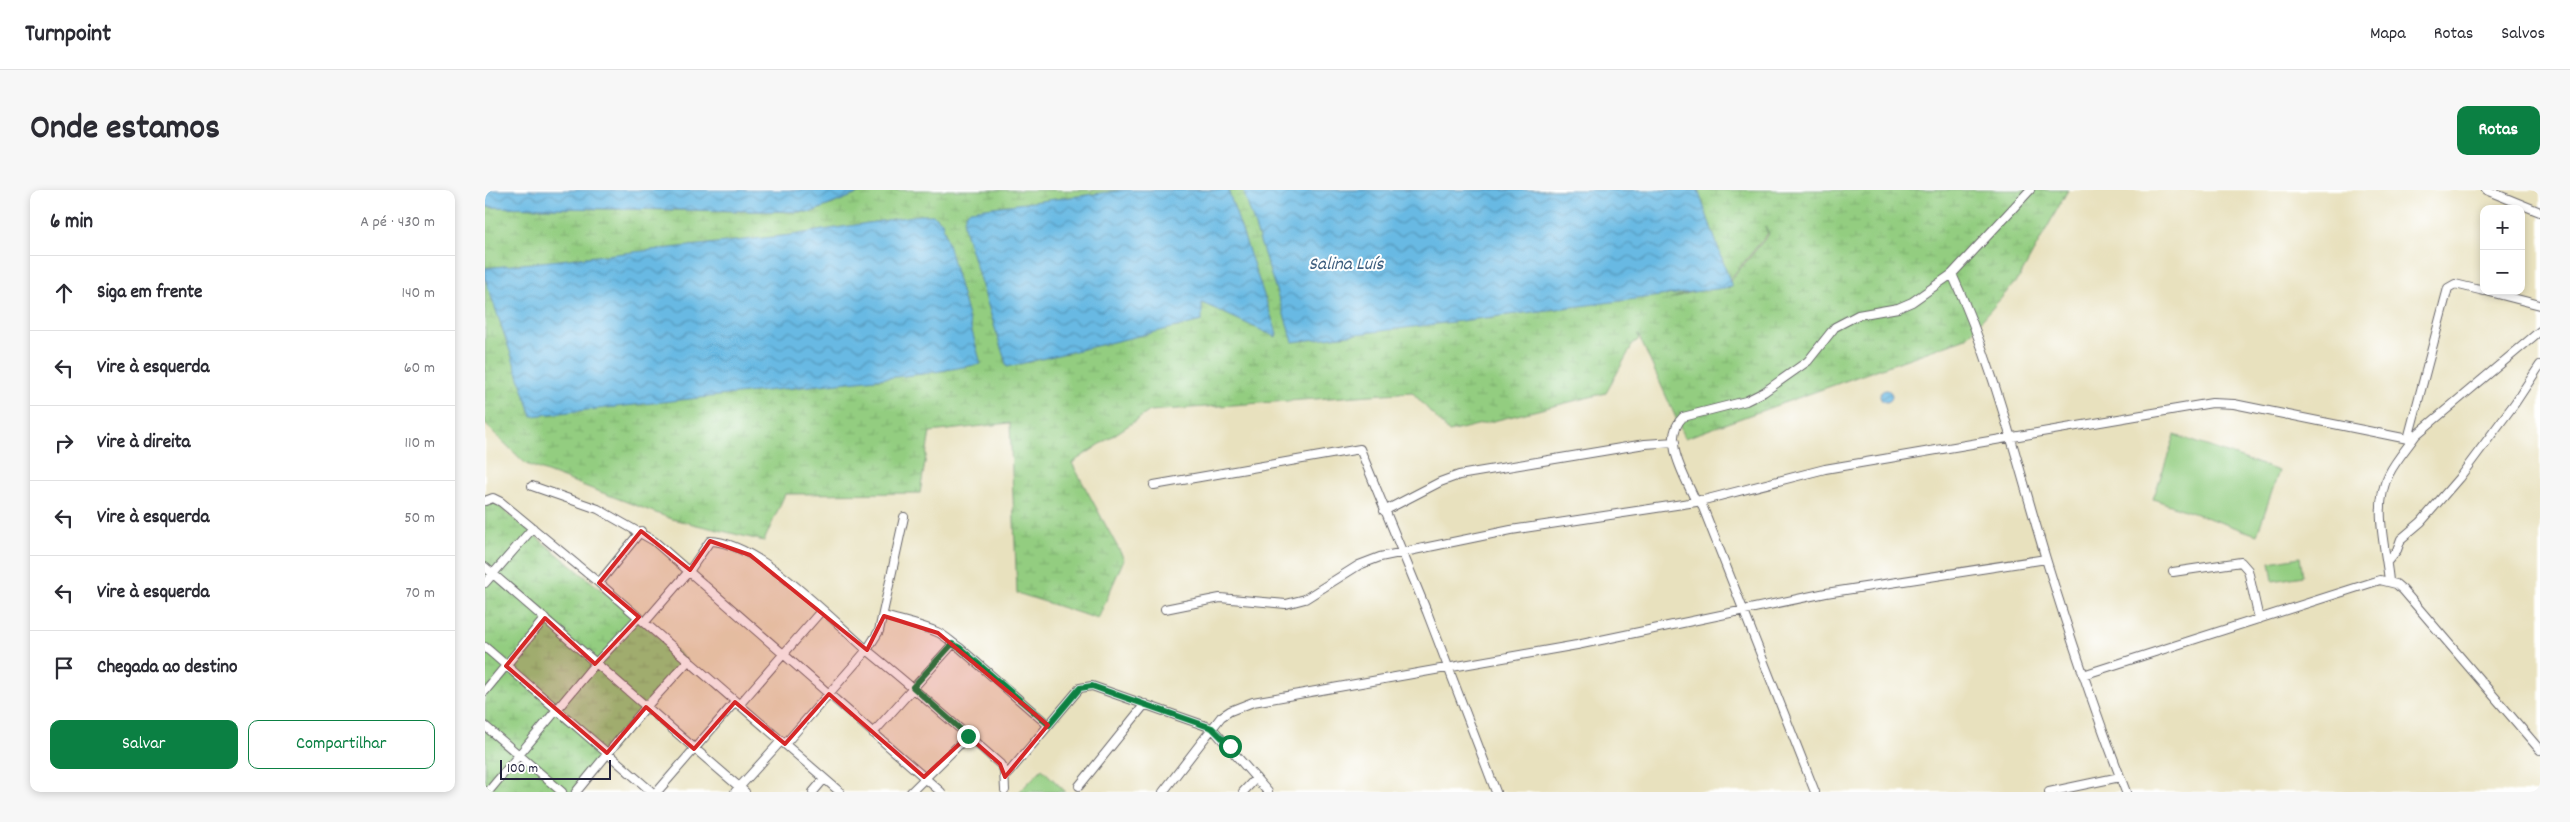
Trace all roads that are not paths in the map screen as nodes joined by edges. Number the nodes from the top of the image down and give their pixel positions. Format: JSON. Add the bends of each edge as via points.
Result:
{"nodes":[{"id":1,"x":2030,"y":190,"type":"edge"},
{"id":2,"x":2486,"y":190,"type":"edge"},
{"id":3,"x":2540,"y":212,"type":"edge"},
{"id":4,"x":1952,"y":274,"type":"junction"},
{"id":5,"x":2480,"y":290,"type":"edge"},
{"id":6,"x":2501,"y":295,"type":"edge"},
{"id":7,"x":2540,"y":305,"type":"edge"},
{"id":8,"x":2540,"y":331,"type":"edge"},
{"id":9,"x":2540,"y":365,"type":"edge"},
{"id":10,"x":2412,"y":437,"type":"junction"},
{"id":11,"x":2011,"y":438,"type":"junction"},
{"id":12,"x":1675,"y":442,"type":"junction"},
{"id":13,"x":1154,"y":485,"type":"dead end"},
{"id":14,"x":532,"y":486,"type":"dead end"},
{"id":15,"x":485,"y":501,"type":"edge"},
{"id":16,"x":1698,"y":501,"type":"junction"},
{"id":17,"x":1384,"y":511,"type":"junction"},
{"id":18,"x":904,"y":517,"type":"dead end"},
{"id":19,"x":533,"y":528,"type":"junction"},
{"id":20,"x":641,"y":531,"type":"junction"},
{"id":21,"x":1403,"y":553,"type":"junction"},
{"id":22,"x":2046,"y":559,"type":"junction"},
{"id":23,"x":2387,"y":562,"type":"junction"},
{"id":24,"x":485,"y":567,"type":"edge"},
{"id":25,"x":690,"y":570,"type":"junction"},
{"id":26,"x":2173,"y":572,"type":"dead end"},
{"id":27,"x":493,"y":574,"type":"junction"},
{"id":28,"x":2389,"y":581,"type":"junction"},
{"id":29,"x":485,"y":583,"type":"edge"},
{"id":30,"x":599,"y":583,"type":"junction"},
{"id":31,"x":1165,"y":609,"type":"dead end"},
{"id":32,"x":822,"y":610,"type":"junction"},
{"id":33,"x":1744,"y":611,"type":"junction"},
{"id":34,"x":884,"y":616,"type":"junction"},
{"id":35,"x":545,"y":618,"type":"junction"},
{"id":36,"x":2259,"y":619,"type":"junction"},
{"id":37,"x":642,"y":620,"type":"junction"},
{"id":38,"x":952,"y":644,"type":"junction"},
{"id":39,"x":485,"y":647,"type":"edge"},
{"id":40,"x":867,"y":650,"type":"junction"},
{"id":41,"x":784,"y":654,"type":"junction"},
{"id":42,"x":689,"y":660,"type":"junction"},
{"id":43,"x":595,"y":664,"type":"junction"},
{"id":44,"x":506,"y":666,"type":"junction"},
{"id":45,"x":1448,"y":669,"type":"junction"},
{"id":46,"x":2083,"y":675,"type":"junction"},
{"id":47,"x":913,"y":687,"type":"junction"},
{"id":48,"x":485,"y":691,"type":"edge"},
{"id":49,"x":829,"y":694,"type":"junction"},
{"id":50,"x":737,"y":703,"type":"junction"},
{"id":51,"x":1145,"y":704,"type":"junction"},
{"id":52,"x":646,"y":707,"type":"junction"},
{"id":53,"x":558,"y":711,"type":"junction"},
{"id":54,"x":1049,"y":725,"type":"junction"},
{"id":55,"x":485,"y":726,"type":"edge"},
{"id":56,"x":1212,"y":728,"type":"junction"},
{"id":57,"x":873,"y":733,"type":"junction"},
{"id":58,"x":968,"y":736,"type":"junction"},
{"id":59,"x":783,"y":742,"type":"junction"},
{"id":60,"x":694,"y":749,"type":"junction"},
{"id":61,"x":2540,"y":750,"type":"edge"},
{"id":62,"x":607,"y":753,"type":"junction"},
{"id":63,"x":520,"y":756,"type":"junction"},
{"id":64,"x":924,"y":777,"type":"junction"},
{"id":65,"x":1005,"y":777,"type":"junction"},
{"id":66,"x":2120,"y":777,"type":"junction"},
{"id":67,"x":1256,"y":778,"type":"junction"},
{"id":68,"x":824,"y":779,"type":"junction"},
{"id":69,"x":1079,"y":786,"type":"dead end"},
{"id":70,"x":740,"y":790,"type":"edge"},
{"id":71,"x":1005,"y":790,"type":"dead end"},
{"id":72,"x":488,"y":792,"type":"edge"},
{"id":73,"x":562,"y":792,"type":"edge"},
{"id":74,"x":576,"y":792,"type":"edge"},
{"id":75,"x":652,"y":792,"type":"edge"},
{"id":76,"x":657,"y":792,"type":"edge"},
{"id":77,"x":813,"y":792,"type":"edge"},
{"id":78,"x":840,"y":792,"type":"edge"},
{"id":79,"x":911,"y":792,"type":"edge"},
{"id":80,"x":941,"y":792,"type":"edge"},
{"id":81,"x":1163,"y":792,"type":"edge"},
{"id":82,"x":1243,"y":792,"type":"edge"},
{"id":83,"x":1268,"y":792,"type":"edge"},
{"id":84,"x":1496,"y":792,"type":"edge"},
{"id":85,"x":1815,"y":792,"type":"edge"},
{"id":86,"x":2049,"y":792,"type":"edge"},
{"id":87,"x":2126,"y":792,"type":"edge"}],
"edges":[{"from":1,"to":4,"type":"street"},
{"from":2,"to":3,"type":"street"},
{"from":4,"to":11,"type":"street","via":[[1970,312]]},
{"from":4,"to":12,"type":"street","via":[[1912,302],[1898,308],[1858,314],[1835,327],[1808,361],[1764,392],[1746,401],[1683,417],[1673,431]]},
{"from":5,"to":10,"type":"street","via":[[2455,284],[2448,288]]},
{"from":6,"to":7,"type":"street"},
{"from":8,"to":10,"type":"street"},
{"from":9,"to":23,"type":"street","via":[[2459,478],[2421,522],[2401,539]]},
{"from":10,"to":11,"type":"street","via":[[2224,402]]},
{"from":10,"to":23,"type":"street","via":[[2388,474],[2385,486],[2381,529]]},
{"from":11,"to":16,"type":"street","via":[[1825,469]]},
{"from":11,"to":22,"type":"street"},
{"from":12,"to":16,"type":"street","via":[[1681,469]]},
{"from":12,"to":17,"type":"street","via":[[1645,444],[1459,475]]},
{"from":13,"to":17,"type":"street","via":[[1360,449]]},
{"from":14,"to":20,"type":"street","via":[[598,509]]},
{"from":15,"to":19,"type":"street","via":[[493,498],[501,502]]},
{"from":16,"to":21,"type":"street","via":[[1511,530]]},
{"from":16,"to":33,"type":"street"},
{"from":17,"to":21,"type":"street"},
{"from":18,"to":34,"type":"street"},
{"from":19,"to":27,"type":"street"},
{"from":19,"to":30,"type":"street"},
{"from":20,"to":25,"type":"street"},
{"from":20,"to":30,"type":"street"},
{"from":21,"to":31,"type":"street","via":[[1359,565],[1305,599],[1286,604],[1226,597]]},
{"from":21,"to":45,"type":"street"},
{"from":22,"to":33,"type":"street","via":[[1884,583]]},
{"from":22,"to":46,"type":"street"},
{"from":23,"to":28,"type":"street"},
{"from":24,"to":27,"type":"street"},
{"from":25,"to":32,"type":"street","via":[[707,543],[720,541],[772,568]]},
{"from":25,"to":37,"type":"street"},
{"from":25,"to":41,"type":"street"},
{"from":26,"to":36,"type":"street","via":[[2241,562],[2248,570]]},
{"from":27,"to":29,"type":"street"},
{"from":27,"to":35,"type":"street"},
{"from":28,"to":36,"type":"street","via":[[2380,580]]},
{"from":28,"to":61,"type":"street","via":[[2403,590]]},
{"from":30,"to":37,"type":"street"},
{"from":32,"to":40,"type":"street"},
{"from":32,"to":41,"type":"street"},
{"from":33,"to":45,"type":"street"},
{"from":33,"to":85,"type":"street"},
{"from":34,"to":38,"type":"street","via":[[938,633]]},
{"from":34,"to":40,"type":"street","via":[[882,626]]},
{"from":35,"to":43,"type":"street"},
{"from":35,"to":44,"type":"street"},
{"from":36,"to":46,"type":"street"},
{"from":37,"to":42,"type":"street"},
{"from":37,"to":43,"type":"street"},
{"from":38,"to":47,"type":"street"},
{"from":38,"to":54,"type":"street"},
{"from":39,"to":44,"type":"street"},
{"from":40,"to":47,"type":"street"},
{"from":40,"to":49,"type":"street"},
{"from":41,"to":49,"type":"street"},
{"from":41,"to":50,"type":"street"},
{"from":42,"to":50,"type":"street"},
{"from":42,"to":52,"type":"street"},
{"from":43,"to":52,"type":"street"},
{"from":43,"to":53,"type":"street"},
{"from":44,"to":48,"type":"street"},
{"from":44,"to":53,"type":"street"},
{"from":45,"to":56,"type":"street","via":[[1253,702],[1230,711]]},
{"from":45,"to":84,"type":"street"},
{"from":46,"to":66,"type":"street"},
{"from":47,"to":57,"type":"street"},
{"from":47,"to":58,"type":"street"},
{"from":49,"to":57,"type":"street"},
{"from":49,"to":59,"type":"street"},
{"from":50,"to":59,"type":"street"},
{"from":50,"to":60,"type":"street"},
{"from":51,"to":54,"type":"street","via":[[1085,686]]},
{"from":51,"to":56,"type":"street"},
{"from":51,"to":69,"type":"street"},
{"from":52,"to":60,"type":"street"},
{"from":52,"to":62,"type":"street"},
{"from":53,"to":62,"type":"street"},
{"from":53,"to":63,"type":"street"},
{"from":54,"to":65,"type":"street"},
{"from":55,"to":63,"type":"street"},
{"from":56,"to":67,"type":"street"},
{"from":56,"to":81,"type":"street"},
{"from":57,"to":64,"type":"street"},
{"from":58,"to":64,"type":"street"},
{"from":58,"to":65,"type":"street","via":[[1000,764]]},
{"from":59,"to":68,"type":"street"},
{"from":59,"to":70,"type":"street"},
{"from":60,"to":70,"type":"street"},
{"from":60,"to":76,"type":"street"},
{"from":62,"to":74,"type":"street"},
{"from":62,"to":75,"type":"street"},
{"from":63,"to":72,"type":"street"},
{"from":63,"to":73,"type":"street"},
{"from":64,"to":79,"type":"street"},
{"from":64,"to":80,"type":"street"},
{"from":65,"to":71,"type":"street"},
{"from":66,"to":86,"type":"street"},
{"from":66,"to":87,"type":"street"},
{"from":67,"to":82,"type":"street"},
{"from":67,"to":83,"type":"street"},
{"from":68,"to":77,"type":"street"},
{"from":68,"to":78,"type":"street"}]}
